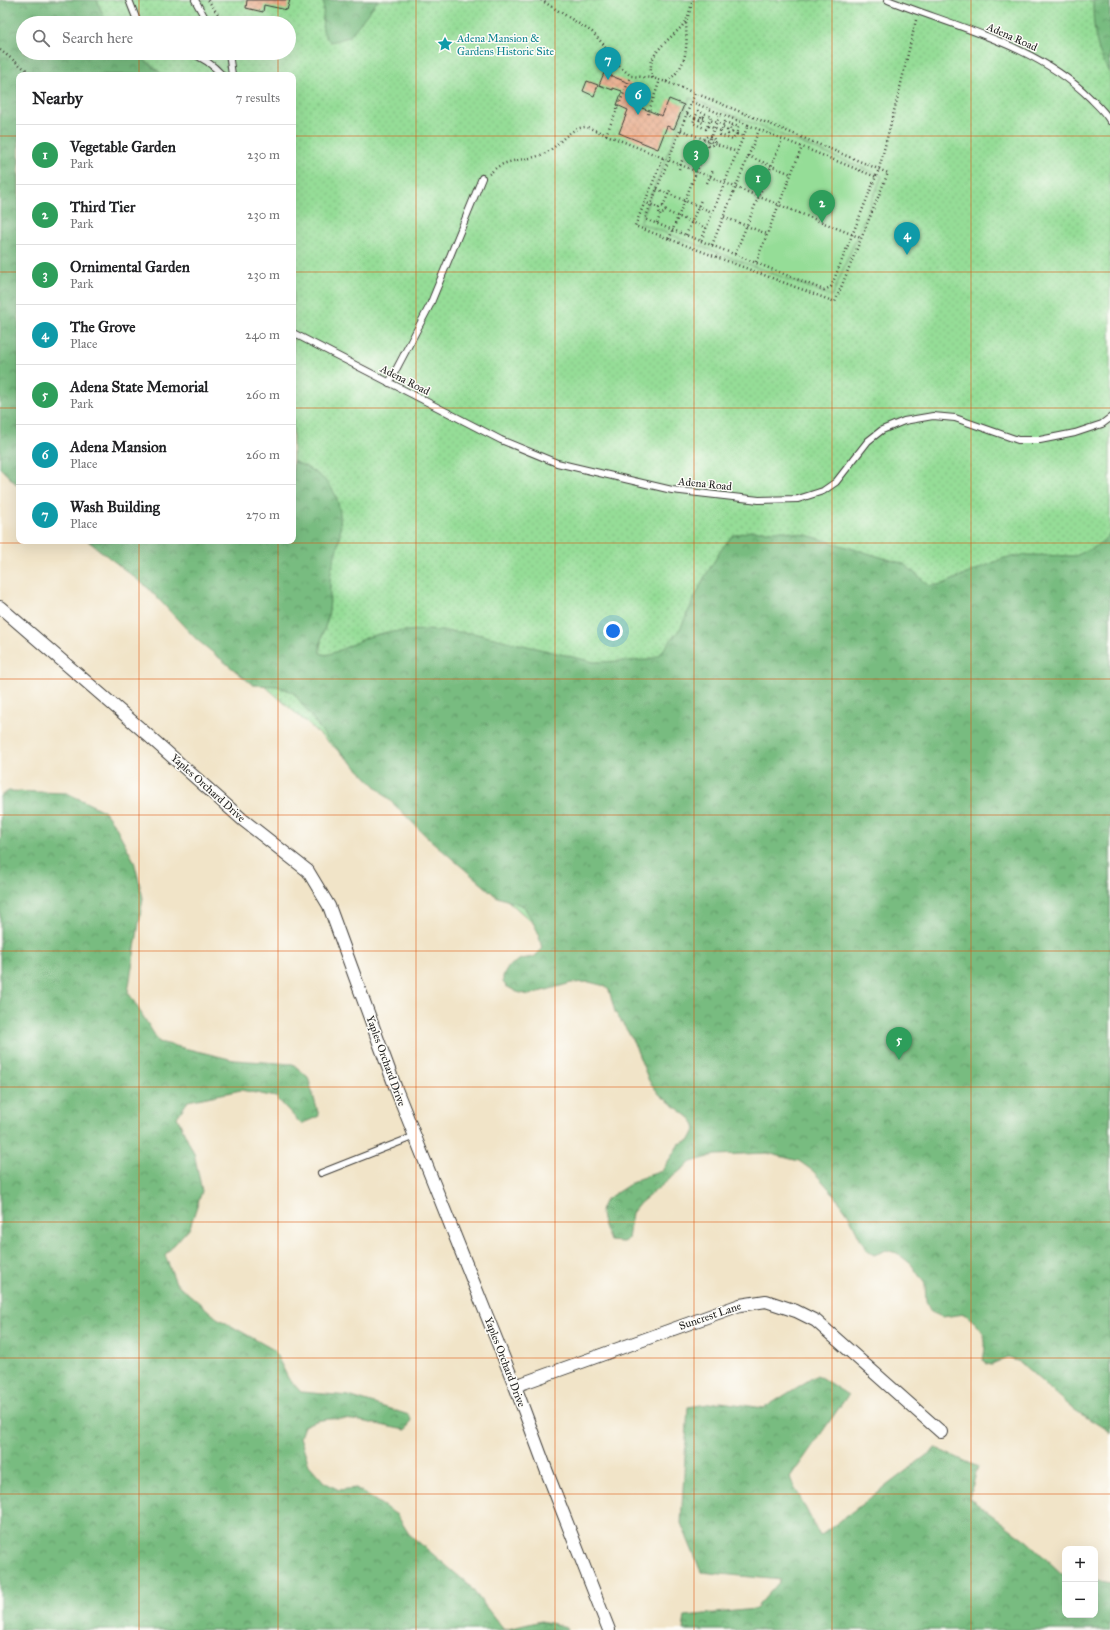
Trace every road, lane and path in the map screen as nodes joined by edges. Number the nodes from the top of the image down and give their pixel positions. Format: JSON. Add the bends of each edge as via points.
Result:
{"nodes":[{"id":1,"x":129,"y":0,"type":"edge"},
{"id":2,"x":195,"y":0,"type":"edge"},
{"id":3,"x":208,"y":0,"type":"edge"},
{"id":4,"x":541,"y":0,"type":"edge"},
{"id":5,"x":693,"y":0,"type":"edge"},
{"id":6,"x":888,"y":0,"type":"edge"},
{"id":7,"x":135,"y":16,"type":"edge"},
{"id":8,"x":202,"y":16,"type":"edge"},
{"id":9,"x":219,"y":16,"type":"edge"},
{"id":10,"x":916,"y":18,"type":"dead end"},
{"id":11,"x":686,"y":21,"type":"junction"},
{"id":12,"x":0,"y":50,"type":"edge"},
{"id":13,"x":204,"y":60,"type":"edge"},
{"id":14,"x":230,"y":60,"type":"edge"},
{"id":15,"x":29,"y":72,"type":"edge"},
{"id":16,"x":219,"y":72,"type":"edge"},
{"id":17,"x":232,"y":72,"type":"edge"},
{"id":18,"x":631,"y":76,"type":"junction"},
{"id":19,"x":654,"y":78,"type":"junction"},
{"id":20,"x":660,"y":80,"type":"junction"},
{"id":21,"x":666,"y":82,"type":"junction"},
{"id":22,"x":695,"y":93,"type":"junction"},
{"id":23,"x":692,"y":102,"type":"junction"},
{"id":24,"x":648,"y":114,"type":"dead end"},
{"id":25,"x":687,"y":114,"type":"junction"},
{"id":26,"x":705,"y":114,"type":"junction"},
{"id":27,"x":720,"y":114,"type":"junction"},
{"id":28,"x":696,"y":118,"type":"junction"},
{"id":29,"x":700,"y":119,"type":"junction"},
{"id":30,"x":704,"y":119,"type":"junction"},
{"id":31,"x":1110,"y":121,"type":"edge"},
{"id":32,"x":717,"y":122,"type":"junction"},
{"id":33,"x":709,"y":123,"type":"junction"},
{"id":34,"x":732,"y":125,"type":"junction"},
{"id":35,"x":748,"y":125,"type":"junction"},
{"id":36,"x":723,"y":128,"type":"junction"},
{"id":37,"x":715,"y":129,"type":"junction"},
{"id":38,"x":681,"y":130,"type":"junction"},
{"id":39,"x":726,"y":130,"type":"junction"},
{"id":40,"x":731,"y":130,"type":"junction"},
{"id":41,"x":759,"y":130,"type":"junction"},
{"id":42,"x":736,"y":134,"type":"junction"},
{"id":43,"x":606,"y":135,"type":"junction"},
{"id":44,"x":727,"y":136,"type":"junction"},
{"id":45,"x":743,"y":136,"type":"junction"},
{"id":46,"x":711,"y":137,"type":"junction"},
{"id":47,"x":704,"y":139,"type":"junction"},
{"id":48,"x":782,"y":140,"type":"junction"},
{"id":49,"x":709,"y":141,"type":"junction"},
{"id":50,"x":714,"y":143,"type":"junction"},
{"id":51,"x":708,"y":146,"type":"junction"},
{"id":52,"x":802,"y":148,"type":"junction"},
{"id":53,"x":737,"y":152,"type":"junction"},
{"id":54,"x":748,"y":156,"type":"junction"},
{"id":55,"x":663,"y":158,"type":"junction"},
{"id":56,"x":683,"y":158,"type":"dead end"},
{"id":57,"x":669,"y":160,"type":"junction"},
{"id":58,"x":681,"y":165,"type":"junction"},
{"id":59,"x":771,"y":166,"type":"junction"},
{"id":60,"x":678,"y":169,"type":"dead end"},
{"id":61,"x":879,"y":169,"type":"junction"},
{"id":62,"x":713,"y":170,"type":"dead end"},
{"id":63,"x":697,"y":171,"type":"junction"},
{"id":64,"x":791,"y":174,"type":"junction"},
{"id":65,"x":710,"y":177,"type":"junction"},
{"id":66,"x":876,"y":177,"type":"junction"},
{"id":67,"x":482,"y":178,"type":"joint"},
{"id":68,"x":724,"y":182,"type":"junction"},
{"id":69,"x":707,"y":184,"type":"dead end"},
{"id":70,"x":736,"y":187,"type":"junction"},
{"id":71,"x":671,"y":188,"type":"dead end"},
{"id":72,"x":657,"y":189,"type":"junction"},
{"id":73,"x":668,"y":194,"type":"junction"},
{"id":74,"x":759,"y":196,"type":"junction"},
{"id":75,"x":701,"y":200,"type":"dead end"},
{"id":76,"x":685,"y":201,"type":"junction"},
{"id":77,"x":644,"y":202,"type":"junction"},
{"id":78,"x":779,"y":204,"type":"junction"},
{"id":79,"x":651,"y":205,"type":"junction"},
{"id":80,"x":663,"y":206,"type":"junction"},
{"id":81,"x":698,"y":206,"type":"junction"},
{"id":82,"x":659,"y":208,"type":"junction"},
{"id":83,"x":665,"y":211,"type":"junction"},
{"id":84,"x":712,"y":212,"type":"junction"},
{"id":85,"x":661,"y":213,"type":"junction"},
{"id":86,"x":679,"y":216,"type":"junction"},
{"id":87,"x":724,"y":217,"type":"junction"},
{"id":88,"x":692,"y":222,"type":"junction"},
{"id":89,"x":657,"y":223,"type":"junction"},
{"id":90,"x":746,"y":225,"type":"junction"},
{"id":91,"x":706,"y":228,"type":"junction"},
{"id":92,"x":673,"y":230,"type":"junction"},
{"id":93,"x":767,"y":234,"type":"junction"},
{"id":94,"x":852,"y":234,"type":"junction"},
{"id":95,"x":686,"y":235,"type":"junction"},
{"id":96,"x":861,"y":238,"type":"junction"},
{"id":97,"x":669,"y":239,"type":"junction"},
{"id":98,"x":701,"y":241,"type":"junction"},
{"id":99,"x":712,"y":245,"type":"junction"},
{"id":100,"x":735,"y":254,"type":"junction"},
{"id":101,"x":756,"y":262,"type":"junction"},
{"id":102,"x":296,"y":335,"type":"edge"},
{"id":103,"x":389,"y":383,"type":"junction"},
{"id":104,"x":1110,"y":418,"type":"edge"},
{"id":105,"x":0,"y":607,"type":"edge"},
{"id":106,"x":415,"y":1136,"type":"junction"},
{"id":107,"x":321,"y":1172,"type":"dead end"},
{"id":108,"x":515,"y":1386,"type":"junction"},
{"id":109,"x":941,"y":1432,"type":"dead end"},
{"id":110,"x":609,"y":1630,"type":"edge"}],
"edges":[{"from":1,"to":7,"type":"lane"},
{"from":2,"to":8,"type":"lane"},
{"from":3,"to":9,"type":"path"},
{"from":4,"to":18,"type":"path","via":[[592,32],[614,62]]},
{"from":5,"to":11,"type":"path"},
{"from":6,"to":31,"type":"lane","name":"Adena Road","via":[[999,41],[1038,60],[1078,86]]},
{"from":10,"to":61,"type":"path"},
{"from":11,"to":19,"type":"path","via":[[656,53],[651,63]]},
{"from":11,"to":21,"type":"path","via":[[684,59],[678,72]]},
{"from":12,"to":15,"type":"path"},
{"from":13,"to":16,"type":"lane"},
{"from":14,"to":17,"type":"lane"},
{"from":18,"to":19,"type":"path"},
{"from":18,"to":43,"type":"path"},
{"from":19,"to":20,"type":"path"},
{"from":20,"to":21,"type":"path"},
{"from":20,"to":24,"type":"path"},
{"from":21,"to":22,"type":"path"},
{"from":22,"to":23,"type":"path"},
{"from":22,"to":61,"type":"path"},
{"from":23,"to":25,"type":"path"},
{"from":23,"to":27,"type":"path"},
{"from":25,"to":28,"type":"path"},
{"from":25,"to":38,"type":"path"},
{"from":26,"to":28,"type":"path","via":[[698,111]]},
{"from":26,"to":30,"type":"path"},
{"from":26,"to":33,"type":"path","via":[[711,116]]},
{"from":27,"to":32,"type":"path"},
{"from":27,"to":35,"type":"path"},
{"from":28,"to":29,"type":"path"},
{"from":28,"to":33,"type":"path","via":[[693,123],[706,129]]},
{"from":29,"to":30,"type":"path"},
{"from":29,"to":30,"type":"path","via":[[703,123]]},
{"from":30,"to":33,"type":"path"},
{"from":32,"to":33,"type":"path"},
{"from":32,"to":36,"type":"path"},
{"from":32,"to":37,"type":"path"},
{"from":33,"to":37,"type":"path"},
{"from":34,"to":36,"type":"path","via":[[725,122]]},
{"from":34,"to":40,"type":"path"},
{"from":34,"to":42,"type":"path","via":[[739,127]]},
{"from":35,"to":41,"type":"path"},
{"from":35,"to":45,"type":"path"},
{"from":36,"to":37,"type":"path"},
{"from":36,"to":39,"type":"path"},
{"from":36,"to":44,"type":"path","via":[[720,135]]},
{"from":37,"to":46,"type":"path"},
{"from":38,"to":47,"type":"path"},
{"from":38,"to":57,"type":"path"},
{"from":39,"to":40,"type":"path"},
{"from":39,"to":44,"type":"path"},
{"from":40,"to":42,"type":"path"},
{"from":40,"to":44,"type":"path"},
{"from":41,"to":48,"type":"path"},
{"from":41,"to":54,"type":"path"},
{"from":42,"to":44,"type":"path","via":[[734,140]]},
{"from":42,"to":45,"type":"path"},
{"from":43,"to":55,"type":"path"},
{"from":43,"to":67,"type":"path","via":[[587,127],[580,127],[571,131],[545,153],[499,166]]},
{"from":45,"to":53,"type":"path"},
{"from":46,"to":47,"type":"path"},
{"from":46,"to":49,"type":"path"},
{"from":46,"to":50,"type":"path"},
{"from":47,"to":49,"type":"path"},
{"from":47,"to":51,"type":"path"},
{"from":48,"to":52,"type":"path"},
{"from":48,"to":59,"type":"path"},
{"from":49,"to":50,"type":"path"},
{"from":49,"to":51,"type":"path"},
{"from":50,"to":51,"type":"path"},
{"from":50,"to":53,"type":"path"},
{"from":51,"to":63,"type":"path"},
{"from":52,"to":64,"type":"path"},
{"from":52,"to":66,"type":"path"},
{"from":53,"to":68,"type":"path"},
{"from":54,"to":59,"type":"path"},
{"from":54,"to":70,"type":"path"},
{"from":55,"to":57,"type":"path"},
{"from":55,"to":77,"type":"path"},
{"from":56,"to":58,"type":"path"},
{"from":57,"to":58,"type":"path"},
{"from":57,"to":72,"type":"path"},
{"from":58,"to":60,"type":"path"},
{"from":58,"to":63,"type":"path"},
{"from":59,"to":64,"type":"path"},
{"from":59,"to":74,"type":"path"},
{"from":61,"to":66,"type":"path"},
{"from":61,"to":96,"type":"path","via":[[888,173]]},
{"from":62,"to":65,"type":"path"},
{"from":63,"to":65,"type":"path"},
{"from":63,"to":76,"type":"path"},
{"from":64,"to":78,"type":"path"},
{"from":65,"to":68,"type":"path"},
{"from":65,"to":69,"type":"path"},
{"from":66,"to":94,"type":"path"},
{"from":67,"to":103,"type":"lane","via":[[430,305]]},
{"from":68,"to":70,"type":"path"},
{"from":68,"to":84,"type":"path"},
{"from":70,"to":74,"type":"path"},
{"from":70,"to":87,"type":"path"},
{"from":71,"to":73,"type":"path"},
{"from":72,"to":73,"type":"path"},
{"from":72,"to":79,"type":"path"},
{"from":73,"to":76,"type":"path"},
{"from":73,"to":80,"type":"path"},
{"from":74,"to":78,"type":"path"},
{"from":74,"to":90,"type":"path"},
{"from":75,"to":81,"type":"path"},
{"from":76,"to":81,"type":"path"},
{"from":76,"to":86,"type":"path"},
{"from":77,"to":79,"type":"path"},
{"from":77,"to":97,"type":"path","via":[[635,226]]},
{"from":78,"to":93,"type":"path"},
{"from":78,"to":94,"type":"path"},
{"from":79,"to":82,"type":"path"},
{"from":79,"to":89,"type":"path","via":[[645,219]]},
{"from":80,"to":82,"type":"path"},
{"from":80,"to":83,"type":"path"},
{"from":81,"to":84,"type":"path"},
{"from":81,"to":88,"type":"path"},
{"from":82,"to":85,"type":"path"},
{"from":83,"to":85,"type":"path"},
{"from":83,"to":86,"type":"path"},
{"from":84,"to":91,"type":"path"},
{"from":85,"to":89,"type":"path"},
{"from":86,"to":88,"type":"path"},
{"from":86,"to":92,"type":"path"},
{"from":87,"to":90,"type":"path"},
{"from":87,"to":99,"type":"path"},
{"from":88,"to":91,"type":"path"},
{"from":88,"to":95,"type":"path"},
{"from":89,"to":92,"type":"path"},
{"from":90,"to":93,"type":"path"},
{"from":90,"to":100,"type":"path"},
{"from":91,"to":98,"type":"path"},
{"from":92,"to":95,"type":"path"},
{"from":92,"to":97,"type":"path"},
{"from":93,"to":101,"type":"path"},
{"from":94,"to":96,"type":"path"},
{"from":94,"to":101,"type":"path","via":[[831,288],[824,290]]},
{"from":95,"to":98,"type":"path"},
{"from":96,"to":97,"type":"path","via":[[834,302]]},
{"from":98,"to":99,"type":"path"},
{"from":99,"to":100,"type":"path"},
{"from":100,"to":101,"type":"path"},
{"from":102,"to":103,"type":"lane","name":"Adena Road"},
{"from":103,"to":104,"type":"lane","name":"Adena Road","via":[[501,440],[557,463],[672,490],[758,500],[798,499],[823,491],[836,482],[868,441],[882,430],[904,421],[933,416],[955,418],[1018,440],[1040,440],[1075,433],[1102,424]]},
{"from":105,"to":106,"type":"street","name":"Yaples Orchard Drive","via":[[243,820],[308,872],[329,906]]},
{"from":106,"to":107,"type":"lane"},
{"from":106,"to":108,"type":"street","name":"Yaples Orchard Drive"},
{"from":108,"to":109,"type":"street","name":"Suncrest Lane","via":[[740,1305],[766,1301],[816,1321]]},
{"from":108,"to":110,"type":"street","name":"Yaples Orchard Drive"}]}
